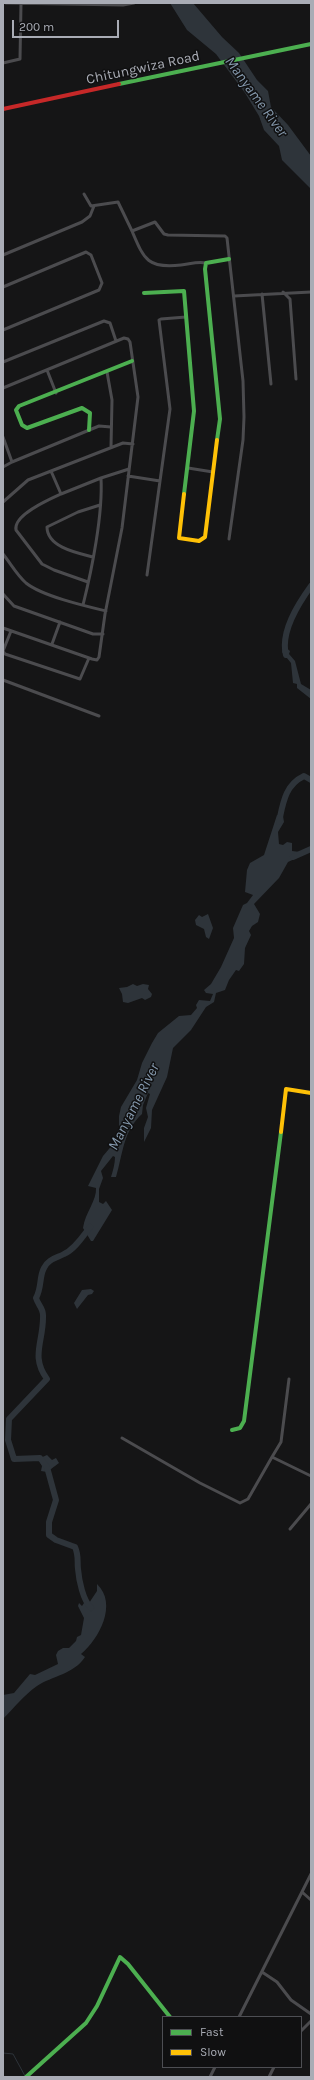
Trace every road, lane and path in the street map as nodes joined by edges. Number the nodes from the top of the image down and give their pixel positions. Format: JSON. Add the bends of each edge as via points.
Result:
{"nodes":[{"id":1,"x":6,"y":3,"type":"edge"},
{"id":2,"x":134,"y":3,"type":"edge"},
{"id":3,"x":21,"y":4,"type":"junction"},
{"id":4,"x":311,"y":44,"type":"edge"},
{"id":5,"x":3,"y":63,"type":"edge"},
{"id":6,"x":3,"y":109,"type":"edge"},
{"id":7,"x":84,"y":194,"type":"dead end"},
{"id":8,"x":94,"y":206,"type":"junction"},
{"id":9,"x":132,"y":230,"type":"junction"},
{"id":10,"x":3,"y":255,"type":"edge"},
{"id":11,"x":229,"y":259,"type":"junction"},
{"id":12,"x":206,"y":263,"type":"junction"},
{"id":13,"x":3,"y":286,"type":"edge"},
{"id":14,"x":283,"y":292,"type":"junction"},
{"id":15,"x":311,"y":292,"type":"edge"},
{"id":16,"x":144,"y":293,"type":"dead end"},
{"id":17,"x":262,"y":294,"type":"junction"},
{"id":18,"x":234,"y":296,"type":"junction"},
{"id":19,"x":186,"y":317,"type":"junction"},
{"id":20,"x":3,"y":330,"type":"edge"},
{"id":21,"x":116,"y":341,"type":"junction"},
{"id":22,"x":132,"y":361,"type":"junction"},
{"id":23,"x":3,"y":362,"type":"edge"},
{"id":24,"x":47,"y":370,"type":"junction"},
{"id":25,"x":107,"y":372,"type":"junction"},
{"id":26,"x":296,"y":380,"type":"dead end"},
{"id":27,"x":271,"y":384,"type":"dead end"},
{"id":28,"x":3,"y":388,"type":"edge"},
{"id":29,"x":56,"y":392,"type":"junction"},
{"id":30,"x":111,"y":427,"type":"junction"},
{"id":31,"x":89,"y":430,"type":"junction"},
{"id":32,"x":4,"y":439,"type":"edge"},
{"id":33,"x":133,"y":444,"type":"junction"},
{"id":34,"x":111,"y":447,"type":"junction"},
{"id":35,"x":12,"y":462,"type":"junction"},
{"id":36,"x":3,"y":467,"type":"edge"},
{"id":37,"x":188,"y":468,"type":"junction"},
{"id":38,"x":129,"y":469,"type":"junction"},
{"id":39,"x":52,"y":471,"type":"junction"},
{"id":40,"x":214,"y":472,"type":"junction"},
{"id":41,"x":128,"y":476,"type":"junction"},
{"id":42,"x":101,"y":478,"type":"junction"},
{"id":43,"x":160,"y":481,"type":"junction"},
{"id":44,"x":61,"y":494,"type":"junction"},
{"id":45,"x":3,"y":502,"type":"edge"},
{"id":46,"x":100,"y":505,"type":"junction"},
{"id":47,"x":229,"y":539,"type":"dead end"},
{"id":48,"x":3,"y":554,"type":"edge"},
{"id":49,"x":93,"y":558,"type":"junction"},
{"id":50,"x":7,"y":560,"type":"junction"},
{"id":51,"x":3,"y":563,"type":"edge"},
{"id":52,"x":147,"y":575,"type":"dead end"},
{"id":53,"x":88,"y":582,"type":"junction"},
{"id":54,"x":3,"y":594,"type":"edge"},
{"id":55,"x":83,"y":605,"type":"junction"},
{"id":56,"x":106,"y":611,"type":"junction"},
{"id":57,"x":60,"y":622,"type":"junction"},
{"id":58,"x":3,"y":628,"type":"edge"},
{"id":59,"x":11,"y":631,"type":"junction"},
{"id":60,"x":102,"y":634,"type":"junction"},
{"id":61,"x":52,"y":644,"type":"junction"},
{"id":62,"x":89,"y":658,"type":"junction"},
{"id":63,"x":3,"y":680,"type":"edge"},
{"id":64,"x":99,"y":716,"type":"dead end"},
{"id":65,"x":311,"y":1093,"type":"edge"},
{"id":66,"x":289,"y":1379,"type":"dead end"},
{"id":67,"x":232,"y":1430,"type":"dead end"},
{"id":68,"x":122,"y":1438,"type":"dead end"},
{"id":69,"x":272,"y":1457,"type":"junction"},
{"id":70,"x":311,"y":1476,"type":"edge"},
{"id":71,"x":311,"y":1504,"type":"edge"},
{"id":72,"x":290,"y":1529,"type":"dead end"},
{"id":73,"x":311,"y":1874,"type":"edge"},
{"id":74,"x":302,"y":1892,"type":"junction"},
{"id":75,"x":311,"y":1900,"type":"edge"},
{"id":76,"x":262,"y":1972,"type":"junction"},
{"id":77,"x":311,"y":2014,"type":"edge"},
{"id":78,"x":169,"y":2016,"type":"edge"},
{"id":79,"x":240,"y":2016,"type":"edge"},
{"id":80,"x":311,"y":2021,"type":"edge"},
{"id":81,"x":302,"y":2029,"type":"edge"},
{"id":82,"x":214,"y":2068,"type":"edge"},
{"id":83,"x":274,"y":2068,"type":"edge"},
{"id":84,"x":28,"y":2076,"type":"edge"},
{"id":85,"x":210,"y":2077,"type":"edge"},
{"id":86,"x":269,"y":2077,"type":"edge"}],
"edges":[{"from":1,"to":3,"type":"street"},
{"from":2,"to":3,"type":"street"},
{"from":3,"to":5,"type":"street","via":[[20,59]]},
{"from":4,"to":6,"type":"street","name":"Chitungwiza Road"},
{"from":7,"to":8,"type":"street","via":[[90,206]]},
{"from":8,"to":9,"type":"street","via":[[118,202]]},
{"from":8,"to":10,"type":"street","via":[[90,216],[82,222]]},
{"from":9,"to":11,"type":"street","via":[[155,222],[164,234],[168,235],[225,236],[228,240]]},
{"from":9,"to":12,"type":"street","via":[[142,255],[149,262],[159,266]]},
{"from":11,"to":12,"type":"street"},
{"from":11,"to":18,"type":"street"},
{"from":12,"to":40,"type":"street","via":[[220,419]]},
{"from":13,"to":20,"type":"street","via":[[86,252],[91,255],[102,283],[99,290]]},
{"from":14,"to":15,"type":"street"},
{"from":14,"to":17,"type":"street"},
{"from":14,"to":26,"type":"street","via":[[290,299]]},
{"from":16,"to":19,"type":"street","via":[[184,291]]},
{"from":17,"to":18,"type":"street"},
{"from":17,"to":27,"type":"street"},
{"from":18,"to":47,"type":"street","via":[[244,417]]},
{"from":19,"to":37,"type":"street","via":[[194,411]]},
{"from":19,"to":43,"type":"street","via":[[160,320],[170,409]]},
{"from":21,"to":22,"type":"street","via":[[128,339]]},
{"from":21,"to":23,"type":"street","via":[[110,323],[104,321]]},
{"from":21,"to":24,"type":"street"},
{"from":22,"to":25,"type":"street"},
{"from":22,"to":33,"type":"street","via":[[138,397]]},
{"from":24,"to":28,"type":"street"},
{"from":24,"to":29,"type":"street"},
{"from":25,"to":29,"type":"street"},
{"from":25,"to":30,"type":"street","via":[[112,400]]},
{"from":29,"to":31,"type":"street","via":[[17,408],[22,425],[30,428],[82,408],[90,413]]},
{"from":30,"to":31,"type":"street","via":[[99,426]]},
{"from":30,"to":34,"type":"street"},
{"from":31,"to":35,"type":"street"},
{"from":32,"to":35,"type":"street"},
{"from":33,"to":34,"type":"street","via":[[122,443]]},
{"from":33,"to":38,"type":"street"},
{"from":34,"to":39,"type":"street"},
{"from":35,"to":36,"type":"street"},
{"from":37,"to":40,"type":"street"},
{"from":37,"to":40,"type":"street","via":[[179,538],[195,542],[205,537]]},
{"from":38,"to":41,"type":"street"},
{"from":38,"to":42,"type":"street"},
{"from":39,"to":44,"type":"street"},
{"from":39,"to":45,"type":"street","via":[[21,485]]},
{"from":41,"to":43,"type":"street"},
{"from":41,"to":56,"type":"street","via":[[122,528]]},
{"from":42,"to":44,"type":"street"},
{"from":42,"to":46,"type":"street"},
{"from":43,"to":52,"type":"street"},
{"from":44,"to":53,"type":"street","via":[[38,504],[18,523],[16,530],[42,564]]},
{"from":46,"to":49,"type":"street"},
{"from":46,"to":49,"type":"street","via":[[47,527],[55,544]]},
{"from":48,"to":50,"type":"street"},
{"from":49,"to":53,"type":"street"},
{"from":50,"to":51,"type":"street"},
{"from":50,"to":55,"type":"street","via":[[31,586]]},
{"from":53,"to":55,"type":"street"},
{"from":54,"to":57,"type":"street","via":[[14,606]]},
{"from":55,"to":56,"type":"street"},
{"from":56,"to":60,"type":"street"},
{"from":57,"to":60,"type":"street","via":[[93,634]]},
{"from":57,"to":61,"type":"street"},
{"from":58,"to":59,"type":"street"},
{"from":59,"to":61,"type":"street"},
{"from":59,"to":62,"type":"street","via":[[4,654],[80,679]]},
{"from":60,"to":62,"type":"street","via":[[99,658]]},
{"from":61,"to":62,"type":"street"},
{"from":63,"to":64,"type":"street"},
{"from":65,"to":67,"type":"street","via":[[286,1089],[244,1421],[240,1428]]},
{"from":66,"to":69,"type":"street","via":[[281,1442]]},
{"from":68,"to":69,"type":"street","via":[[240,1503],[248,1499]]},
{"from":69,"to":70,"type":"street"},
{"from":71,"to":72,"type":"street"},
{"from":73,"to":74,"type":"street"},
{"from":74,"to":75,"type":"street"},
{"from":74,"to":76,"type":"street"},
{"from":76,"to":77,"type":"street","via":[[277,1982],[291,2000]]},
{"from":76,"to":79,"type":"street"},
{"from":78,"to":84,"type":"street","via":[[120,1957],[86,2023]]},
{"from":80,"to":81,"type":"street"},
{"from":82,"to":85,"type":"street"},
{"from":83,"to":86,"type":"street"}]}
